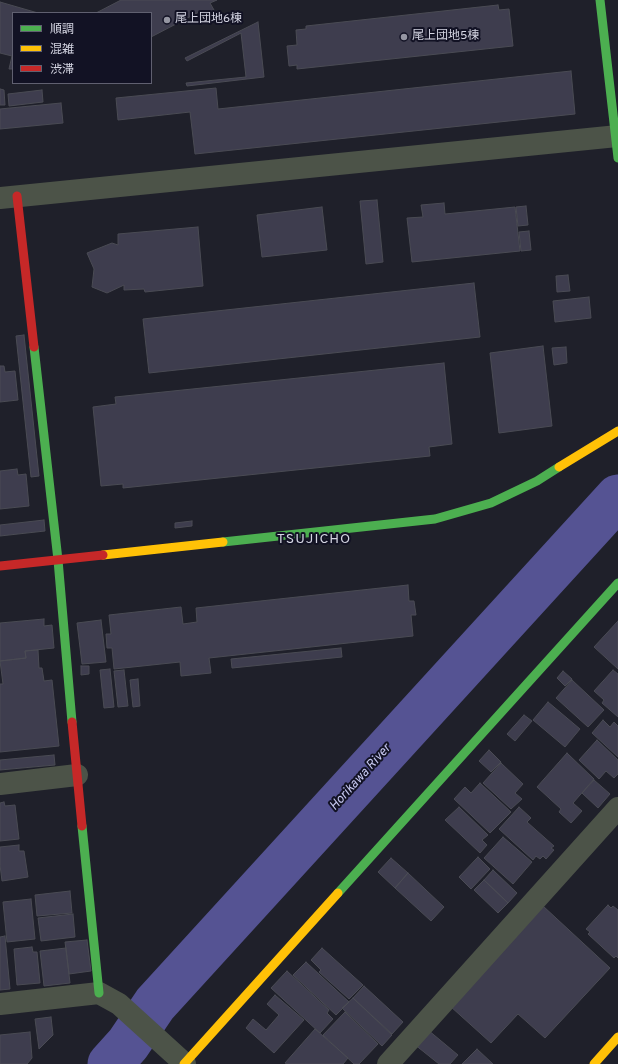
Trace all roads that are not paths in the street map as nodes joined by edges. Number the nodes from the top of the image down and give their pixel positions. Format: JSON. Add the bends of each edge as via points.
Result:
{"nodes":[{"id":1,"x":600,"y":0,"type":"edge"},
{"id":2,"x":617,"y":136,"type":"edge"},
{"id":3,"x":618,"y":158,"type":"edge"},
{"id":4,"x":8,"y":197,"type":"edge"},
{"id":5,"x":618,"y":431,"type":"edge"},
{"id":6,"x":58,"y":560,"type":"junction"},
{"id":7,"x":0,"y":566,"type":"edge"},
{"id":8,"x":618,"y":583,"type":"edge"},
{"id":9,"x":77,"y":775,"type":"junction"},
{"id":10,"x":0,"y":784,"type":"edge"},
{"id":11,"x":618,"y":808,"type":"edge"},
{"id":12,"x":99,"y":993,"type":"junction"},
{"id":13,"x":0,"y":1004,"type":"edge"},
{"id":14,"x":618,"y":1037,"type":"edge"},
{"id":15,"x":185,"y":1064,"type":"edge"},
{"id":16,"x":388,"y":1064,"type":"edge"},
{"id":17,"x":594,"y":1064,"type":"edge"}],
"edges":[{"from":1,"to":2,"type":"street"},
{"from":2,"to":3,"type":"street"},
{"from":2,"to":4,"type":"street"},
{"from":4,"to":6,"type":"street"},
{"from":5,"to":6,"type":"street","via":[[530,484],[491,503],[435,519]]},
{"from":6,"to":7,"type":"street"},
{"from":6,"to":9,"type":"street"},
{"from":8,"to":15,"type":"street"},
{"from":9,"to":10,"type":"street"},
{"from":9,"to":12,"type":"street"},
{"from":11,"to":16,"type":"street"},
{"from":12,"to":13,"type":"street"},
{"from":12,"to":15,"type":"street","via":[[124,1009]]},
{"from":14,"to":17,"type":"street"}]}
